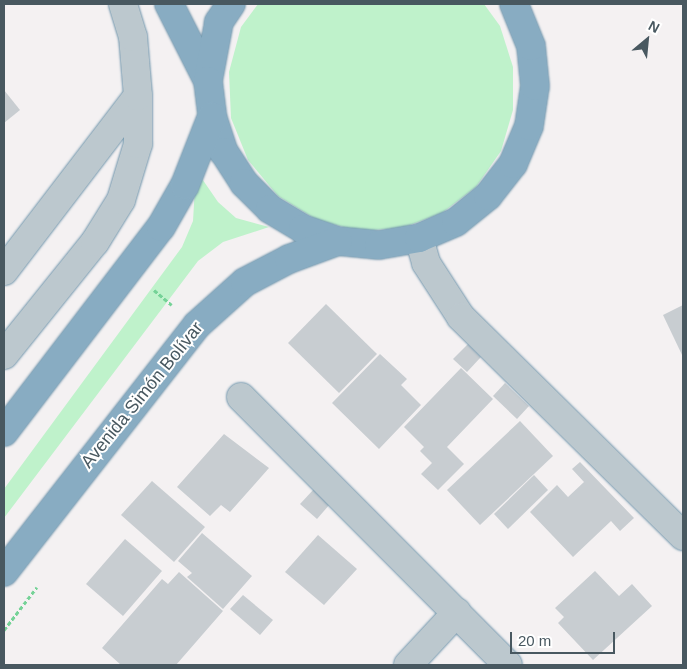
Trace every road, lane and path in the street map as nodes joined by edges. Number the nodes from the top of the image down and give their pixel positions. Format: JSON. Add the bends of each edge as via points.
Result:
{"nodes":[{"id":1,"x":123,"y":4,"type":"edge"},
{"id":2,"x":169,"y":4,"type":"edge"},
{"id":3,"x":231,"y":4,"type":"edge"},
{"id":4,"x":514,"y":4,"type":"edge"},
{"id":5,"x":208,"y":81,"type":"junction"},
{"id":6,"x":138,"y":96,"type":"junction"},
{"id":7,"x":212,"y":116,"type":"junction"},
{"id":8,"x":419,"y":238,"type":"junction"},
{"id":9,"x":338,"y":241,"type":"junction"},
{"id":10,"x":128,"y":269,"type":"junction"},
{"id":11,"x":4,"y":271,"type":"edge"},
{"id":12,"x":196,"y":325,"type":"junction"},
{"id":13,"x":4,"y":355,"type":"edge"},
{"id":14,"x":241,"y":397,"type":"dead end"},
{"id":15,"x":4,"y":432,"type":"edge"},
{"id":16,"x":683,"y":536,"type":"edge"},
{"id":17,"x":4,"y":572,"type":"edge"},
{"id":18,"x":40,"y":583,"type":"dead end"},
{"id":19,"x":458,"y":612,"type":"junction"},
{"id":20,"x":4,"y":630,"type":"edge"},
{"id":21,"x":504,"y":664,"type":"edge"},
{"id":22,"x":408,"y":665,"type":"edge"}],
"edges":[{"from":1,"to":6,"type":"street","via":[[133,37]]},
{"from":2,"to":5,"type":"highway"},
{"from":3,"to":5,"type":"highway","via":[[219,22]]},
{"from":4,"to":8,"type":"highway","via":[[530,46],[535,86],[529,126],[513,164],[488,196],[456,222]]},
{"from":5,"to":7,"type":"highway"},
{"from":6,"to":11,"type":"street"},
{"from":6,"to":13,"type":"street","via":[[138,144],[121,200],[95,242]]},
{"from":7,"to":9,"type":"highway","via":[[224,152],[244,183],[270,209],[302,229]]},
{"from":7,"to":10,"type":"highway","via":[[185,184]]},
{"from":8,"to":9,"type":"highway","via":[[379,244]]},
{"from":8,"to":16,"type":"street","via":[[426,263],[461,317]]},
{"from":9,"to":12,"type":"highway","name":"Avenida Simón Bolívar","via":[[288,259],[245,282]]},
{"from":10,"to":12,"type":"path"},
{"from":10,"to":15,"type":"highway"},
{"from":12,"to":17,"type":"highway","name":"Avenida Simón Bolívar"},
{"from":14,"to":19,"type":"street"},
{"from":18,"to":20,"type":"path"},
{"from":19,"to":21,"type":"street"},
{"from":19,"to":22,"type":"street"}]}
